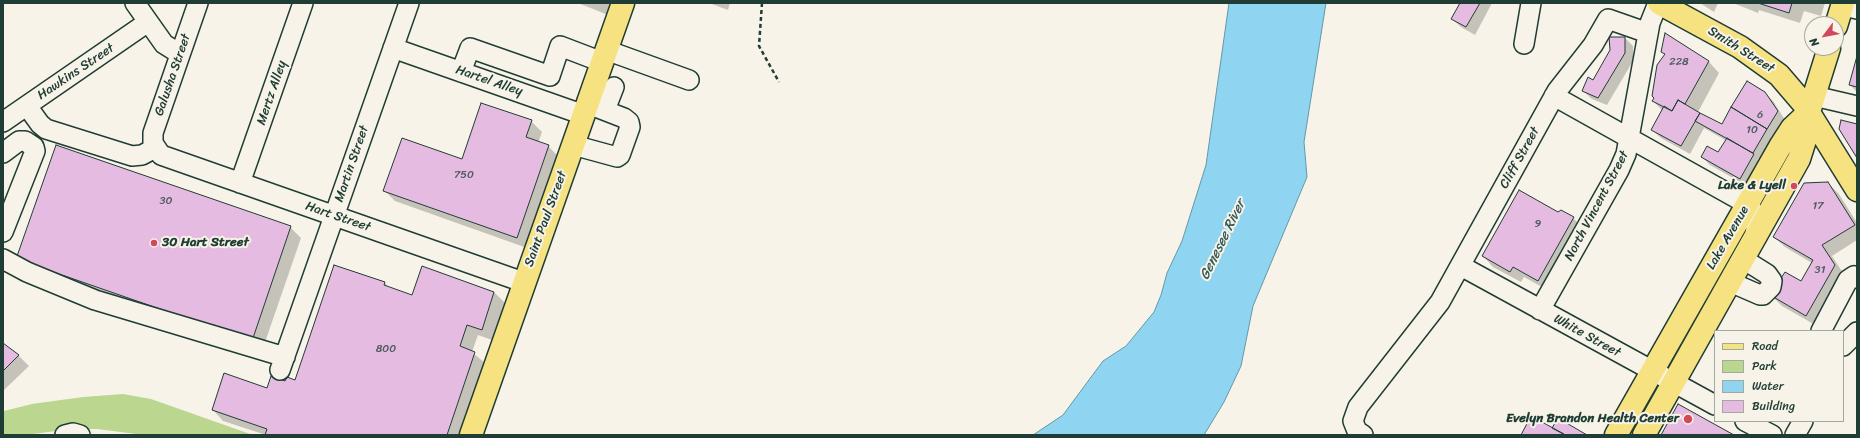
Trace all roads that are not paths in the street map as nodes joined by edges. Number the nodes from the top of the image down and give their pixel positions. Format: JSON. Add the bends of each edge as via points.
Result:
{"nodes":[{"id":1,"x":135,"y":3,"type":"edge"},
{"id":2,"x":198,"y":3,"type":"edge"},
{"id":3,"x":303,"y":3,"type":"edge"},
{"id":4,"x":409,"y":3,"type":"edge"},
{"id":5,"x":623,"y":3,"type":"edge"},
{"id":6,"x":1531,"y":3,"type":"edge"},
{"id":7,"x":1658,"y":3,"type":"edge"},
{"id":8,"x":1848,"y":6,"type":"edge"},
{"id":9,"x":1842,"y":16,"type":"edge"},
{"id":10,"x":148,"y":22,"type":"junction"},
{"id":11,"x":1648,"y":33,"type":"junction"},
{"id":12,"x":1524,"y":44,"type":"dead end"},
{"id":13,"x":393,"y":48,"type":"junction"},
{"id":14,"x":180,"y":54,"type":"junction"},
{"id":15,"x":604,"y":56,"type":"junction"},
{"id":16,"x":1827,"y":56,"type":"edge"},
{"id":17,"x":461,"y":72,"type":"junction"},
{"id":18,"x":689,"y":80,"type":"dead end"},
{"id":19,"x":614,"y":87,"type":"dead end"},
{"id":20,"x":1554,"y":96,"type":"junction"},
{"id":21,"x":1812,"y":104,"type":"junction"},
{"id":22,"x":27,"y":106,"type":"junction"},
{"id":23,"x":1857,"y":106,"type":"edge"},
{"id":24,"x":592,"y":110,"type":"junction"},
{"id":25,"x":3,"y":122,"type":"edge"},
{"id":26,"x":1631,"y":139,"type":"junction"},
{"id":27,"x":573,"y":145,"type":"junction"},
{"id":28,"x":155,"y":148,"type":"junction"},
{"id":29,"x":3,"y":152,"type":"edge"},
{"id":30,"x":23,"y":182,"type":"junction"},
{"id":31,"x":240,"y":183,"type":"junction"},
{"id":32,"x":1857,"y":190,"type":"edge"},
{"id":33,"x":3,"y":194,"type":"edge"},
{"id":34,"x":1747,"y":204,"type":"junction"},
{"id":35,"x":334,"y":216,"type":"junction"},
{"id":36,"x":3,"y":232,"type":"edge"},
{"id":37,"x":1754,"y":240,"type":"junction"},
{"id":38,"x":3,"y":259,"type":"edge"},
{"id":39,"x":1743,"y":259,"type":"junction"},
{"id":40,"x":1461,"y":266,"type":"junction"},
{"id":41,"x":1857,"y":278,"type":"edge"},
{"id":42,"x":523,"y":282,"type":"junction"},
{"id":43,"x":1730,"y":282,"type":"junction"},
{"id":44,"x":1540,"y":310,"type":"junction"},
{"id":45,"x":1822,"y":330,"type":"edge"},
{"id":46,"x":1857,"y":332,"type":"edge"},
{"id":47,"x":1844,"y":345,"type":"edge"},
{"id":48,"x":1652,"y":372,"type":"junction"},
{"id":49,"x":1673,"y":383,"type":"junction"},
{"id":50,"x":1714,"y":404,"type":"edge"},
{"id":51,"x":1748,"y":422,"type":"edge"},
{"id":52,"x":1802,"y":422,"type":"edge"},
{"id":53,"x":1769,"y":429,"type":"edge"},
{"id":54,"x":65,"y":435,"type":"edge"},
{"id":55,"x":80,"y":435,"type":"edge"},
{"id":56,"x":471,"y":435,"type":"edge"},
{"id":57,"x":1363,"y":435,"type":"edge"},
{"id":58,"x":1616,"y":435,"type":"edge"},
{"id":59,"x":1644,"y":435,"type":"edge"},
{"id":60,"x":1795,"y":435,"type":"edge"}],
"edges":[{"from":1,"to":10,"type":"street"},
{"from":2,"to":14,"type":"street","name":"Galusha Street"},
{"from":3,"to":31,"type":"street","name":"Mertz Alley"},
{"from":4,"to":13,"type":"street","name":"Martin Street"},
{"from":5,"to":15,"type":"main road","name":"Saint Paul Street"},
{"from":6,"to":12,"type":"street"},
{"from":7,"to":11,"type":"street","name":"North Vincent Street"},
{"from":7,"to":21,"type":"main road","name":"Smith Street","via":[[1740,46],[1769,66]]},
{"from":8,"to":9,"type":"main road"},
{"from":10,"to":14,"type":"street","via":[[164,44]]},
{"from":10,"to":22,"type":"street","name":"Hawkins Street"},
{"from":11,"to":20,"type":"street","name":"Cliff Street","via":[[1608,19],[1593,46]]},
{"from":11,"to":26,"type":"street","name":"North Vincent Street"},
{"from":13,"to":17,"type":"street","name":"Hartel Alley"},
{"from":13,"to":35,"type":"street","name":"Martin Street"},
{"from":14,"to":28,"type":"street","name":"Galusha Street","via":[[153,133]]},
{"from":15,"to":17,"type":"street","via":[[560,46],[550,76],[470,48]]},
{"from":15,"to":18,"type":"street"},
{"from":15,"to":24,"type":"main road","name":"Saint Paul Street"},
{"from":16,"to":21,"type":"main road"},
{"from":17,"to":24,"type":"street","name":"Hartel Alley"},
{"from":19,"to":24,"type":"street"},
{"from":20,"to":26,"type":"street"},
{"from":20,"to":40,"type":"street","name":"Cliff Street"},
{"from":21,"to":23,"type":"street"},
{"from":21,"to":32,"type":"main road","name":"Smith Street"},
{"from":21,"to":34,"type":"main road","name":"Lake Avenue","via":[[1786,136]]},
{"from":21,"to":37,"type":"main road","name":"Lake Avenue","via":[[1799,159]]},
{"from":22,"to":25,"type":"street","name":"Hawkins Street"},
{"from":22,"to":28,"type":"street","via":[[42,127],[61,134],[132,156],[142,155]]},
{"from":24,"to":27,"type":"main road","name":"Saint Paul Street"},
{"from":24,"to":27,"type":"street","name":"Hartel Alley","via":[[624,118],[629,122],[630,127],[620,155],[613,158]]},
{"from":26,"to":34,"type":"street"},
{"from":26,"to":44,"type":"street","name":"North Vincent Street","via":[[1620,170]]},
{"from":27,"to":42,"type":"main road","name":"Saint Paul Street"},
{"from":28,"to":31,"type":"street","name":"Hart Street","via":[[166,157]]},
{"from":29,"to":30,"type":"street","via":[[19,141],[25,141],[34,147],[35,151]]},
{"from":30,"to":33,"type":"street"},
{"from":30,"to":36,"type":"street"},
{"from":31,"to":35,"type":"street","name":"Hart Street"},
{"from":34,"to":37,"type":"street","via":[[1755,217]]},
{"from":34,"to":48,"type":"main road","name":"Lake Avenue"},
{"from":35,"to":38,"type":"street","name":"Martin Street","via":[[283,364],[95,300],[27,272]]},
{"from":35,"to":42,"type":"street","name":"Hart Street"},
{"from":37,"to":39,"type":"main road","name":"Lake Avenue"},
{"from":39,"to":43,"type":"main road","name":"Lake Avenue"},
{"from":39,"to":43,"type":"street","via":[[1767,274],[1772,281],[1771,287],[1760,295]]},
{"from":40,"to":44,"type":"street","name":"White Street"},
{"from":40,"to":57,"type":"street","name":"Cliff Street","via":[[1430,315],[1358,407],[1353,421],[1357,431]]},
{"from":41,"to":45,"type":"street","via":[[1854,276],[1848,280]]},
{"from":42,"to":56,"type":"main road","name":"Saint Paul Street"},
{"from":43,"to":49,"type":"main road","name":"Lake Avenue"},
{"from":44,"to":48,"type":"street","name":"White Street"},
{"from":46,"to":47,"type":"street"},
{"from":48,"to":49,"type":"street","name":"White Street"},
{"from":48,"to":58,"type":"main road","name":"Lake Avenue"},
{"from":49,"to":50,"type":"street","name":"White Street"},
{"from":49,"to":59,"type":"main road","name":"Lake Avenue"},
{"from":51,"to":53,"type":"street"},
{"from":52,"to":60,"type":"street"},
{"from":54,"to":55,"type":"street"}]}
